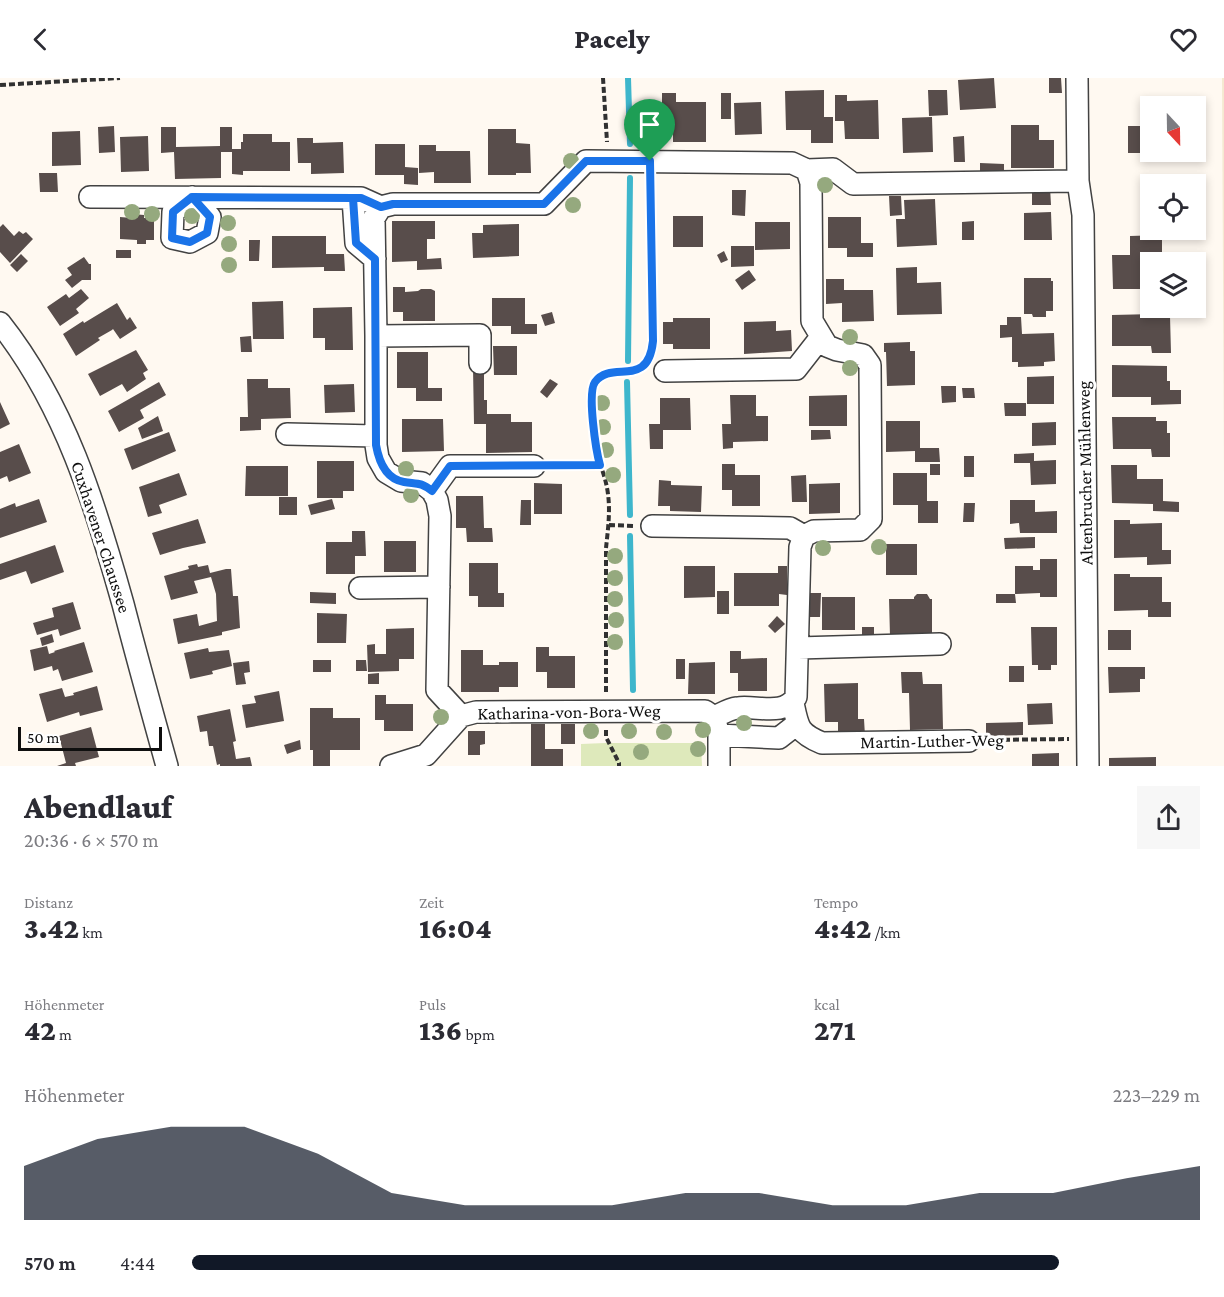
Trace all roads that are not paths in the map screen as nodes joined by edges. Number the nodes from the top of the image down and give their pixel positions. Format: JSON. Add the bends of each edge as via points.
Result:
{"nodes":[{"id":1,"x":1077,"y":78,"type":"edge"},
{"id":2,"x":807,"y":170,"type":"junction"},
{"id":3,"x":1078,"y":181,"type":"junction"},
{"id":4,"x":90,"y":197,"type":"dead end"},
{"id":5,"x":353,"y":198,"type":"junction"},
{"id":6,"x":381,"y":207,"type":"junction"},
{"id":7,"x":375,"y":259,"type":"junction"},
{"id":8,"x":0,"y":323,"type":"edge"},
{"id":9,"x":376,"y":336,"type":"junction"},
{"id":10,"x":821,"y":337,"type":"junction"},
{"id":11,"x":480,"y":363,"type":"dead end"},
{"id":12,"x":665,"y":371,"type":"dead end"},
{"id":13,"x":287,"y":434,"type":"dead end"},
{"id":14,"x":376,"y":436,"type":"junction"},
{"id":15,"x":534,"y":466,"type":"road end"},
{"id":16,"x":432,"y":491,"type":"junction"},
{"id":17,"x":652,"y":526,"type":"dead end"},
{"id":18,"x":804,"y":536,"type":"junction"},
{"id":19,"x":439,"y":587,"type":"junction"},
{"id":20,"x":360,"y":588,"type":"dead end"},
{"id":21,"x":940,"y":644,"type":"dead end"},
{"id":22,"x":798,"y":648,"type":"junction"},
{"id":23,"x":793,"y":703,"type":"junction"},
{"id":24,"x":461,"y":716,"type":"junction"},
{"id":25,"x":797,"y":724,"type":"junction"},
{"id":26,"x":716,"y":726,"type":"junction"},
{"id":27,"x":969,"y":741,"type":"road end"},
{"id":28,"x":167,"y":766,"type":"edge"},
{"id":29,"x":391,"y":766,"type":"edge"},
{"id":30,"x":719,"y":766,"type":"edge"},
{"id":31,"x":1088,"y":766,"type":"edge"}],
"edges":[{"from":1,"to":3,"type":"street","name":"Altenbrucher Mühlenweg"},
{"from":2,"to":3,"type":"street","via":[[832,169],[853,183]]},
{"from":2,"to":6,"type":"street","via":[[792,163],[586,161],[544,204]]},
{"from":2,"to":10,"type":"street","via":[[811,183],[813,321]]},
{"from":3,"to":31,"type":"street","name":"Altenbrucher Mühlenweg","via":[[1083,215]]},
{"from":4,"to":5,"type":"street"},
{"from":5,"to":6,"type":"street"},
{"from":5,"to":7,"type":"street","via":[[356,243]]},
{"from":6,"to":7,"type":"street","via":[[374,218]]},
{"from":7,"to":9,"type":"street"},
{"from":8,"to":28,"type":"street","name":"Cuxhavener Chaussee","via":[[38,378],[85,479]]},
{"from":9,"to":11,"type":"street","via":[[480,335]]},
{"from":9,"to":14,"type":"street"},
{"from":10,"to":12,"type":"street","via":[[796,369]]},
{"from":10,"to":18,"type":"street","via":[[837,350],[863,355],[870,365],[871,519],[860,530],[814,531]]},
{"from":13,"to":14,"type":"street"},
{"from":14,"to":16,"type":"street","via":[[378,458],[386,472],[401,481],[422,483]]},
{"from":15,"to":16,"type":"street","via":[[450,466]]},
{"from":16,"to":19,"type":"street","via":[[440,516]]},
{"from":17,"to":18,"type":"street","via":[[790,528]]},
{"from":18,"to":22,"type":"street","via":[[800,547]]},
{"from":19,"to":20,"type":"street"},
{"from":19,"to":24,"type":"street","via":[[437,690]]},
{"from":21,"to":22,"type":"street"},
{"from":22,"to":23,"type":"street"},
{"from":23,"to":25,"type":"street"},
{"from":23,"to":26,"type":"street","via":[[781,708],[736,708]]},
{"from":24,"to":26,"type":"street","name":"Katharina-von-Bora-Weg","via":[[476,712],[705,711]]},
{"from":24,"to":29,"type":"street","name":"Katharina-von-Bora-Weg","via":[[426,755]]},
{"from":25,"to":26,"type":"street","via":[[779,738]]},
{"from":25,"to":27,"type":"street","name":"Martin-Luther-Weg","via":[[808,737],[822,743]]},
{"from":26,"to":30,"type":"street"}]}
